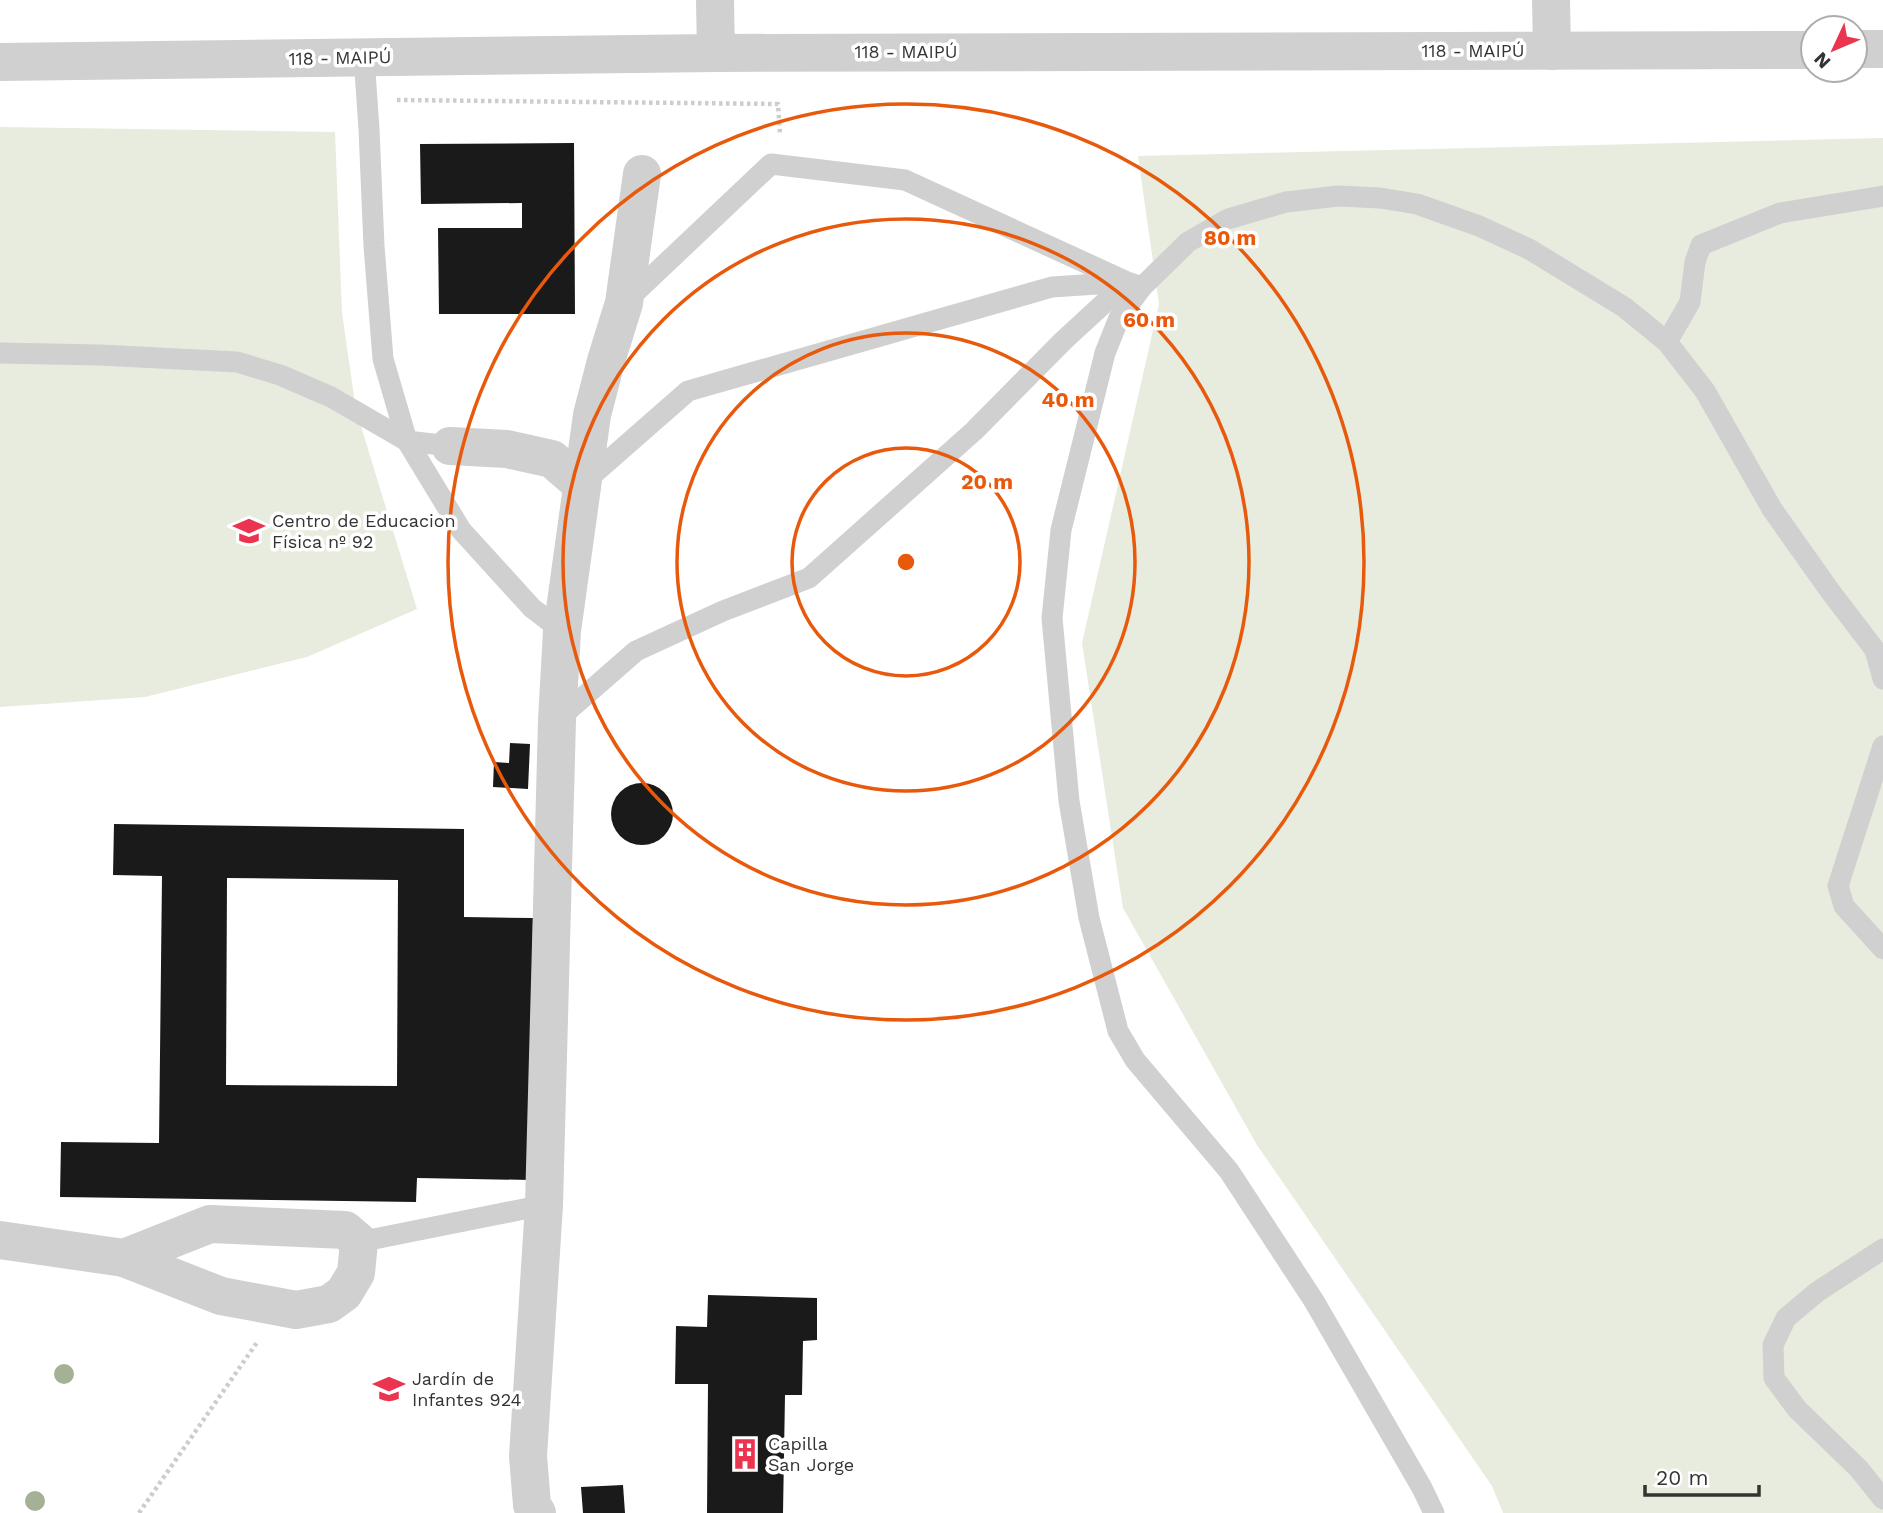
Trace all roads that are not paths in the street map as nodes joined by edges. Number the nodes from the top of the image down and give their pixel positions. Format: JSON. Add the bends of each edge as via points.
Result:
{"nodes":[{"id":1,"x":716,"y":0,"type":"edge"},
{"id":2,"x":1551,"y":0,"type":"edge"},
{"id":3,"x":1799,"y":50,"type":"edge"},
{"id":4,"x":1552,"y":51,"type":"junction"},
{"id":5,"x":716,"y":52,"type":"junction"},
{"id":6,"x":364,"y":57,"type":"junction"},
{"id":7,"x":0,"y":62,"type":"edge"},
{"id":8,"x":642,"y":174,"type":"dead end"},
{"id":9,"x":1883,"y":196,"type":"edge"},
{"id":10,"x":1135,"y":284,"type":"junction"},
{"id":11,"x":624,"y":303,"type":"junction"},
{"id":12,"x":1667,"y":342,"type":"junction"},
{"id":13,"x":0,"y":353,"type":"edge"},
{"id":14,"x":407,"y":441,"type":"junction"},
{"id":15,"x":450,"y":446,"type":"joint"},
{"id":16,"x":582,"y":485,"type":"junction"},
{"id":17,"x":562,"y":631,"type":"junction"},
{"id":18,"x":1879,"y":646,"type":"edge"},
{"id":19,"x":1883,"y":679,"type":"edge"},
{"id":20,"x":557,"y":720,"type":"junction"},
{"id":21,"x":1883,"y":746,"type":"edge"},
{"id":22,"x":1883,"y":949,"type":"edge"},
{"id":23,"x":544,"y":1205,"type":"junction"},
{"id":24,"x":0,"y":1240,"type":"edge"},
{"id":25,"x":359,"y":1242,"type":"junction"},
{"id":26,"x":1883,"y":1249,"type":"edge"},
{"id":27,"x":124,"y":1258,"type":"junction"},
{"id":28,"x":1883,"y":1499,"type":"edge"},
{"id":29,"x":537,"y":1513,"type":"edge"},
{"id":30,"x":1434,"y":1513,"type":"edge"}],
"edges":[{"from":1,"to":5,"type":"street"},
{"from":2,"to":4,"type":"street"},
{"from":3,"to":4,"type":"street","name":"118 - MAIPÚ"},
{"from":4,"to":5,"type":"street","name":"118 - MAIPÚ"},
{"from":5,"to":6,"type":"street","name":"118 - MAIPÚ"},
{"from":6,"to":7,"type":"street","name":"118 - MAIPÚ"},
{"from":6,"to":14,"type":"lane","via":[[383,359]]},
{"from":8,"to":11,"type":"street"},
{"from":9,"to":12,"type":"lane","via":[[1780,213],[1701,245],[1690,302]]},
{"from":10,"to":11,"type":"lane","via":[[905,180],[771,164]]},
{"from":10,"to":12,"type":"lane","via":[[1188,242],[1228,219],[1286,202],[1380,198],[1417,204],[1529,249],[1624,307]]},
{"from":10,"to":16,"type":"lane","via":[[1052,287],[688,391]]},
{"from":10,"to":20,"type":"lane","via":[[1063,341],[974,432],[808,578],[636,652]]},
{"from":10,"to":30,"type":"lane","via":[[1105,353],[1061,530],[1052,618],[1069,801],[1089,918],[1118,1031],[1135,1060],[1236,1182],[1314,1301]]},
{"from":11,"to":16,"type":"street","via":[[592,415]]},
{"from":12,"to":18,"type":"lane","via":[[1705,391],[1772,509],[1830,591]]},
{"from":13,"to":14,"type":"lane","via":[[237,362],[280,374],[331,397]]},
{"from":14,"to":15,"type":"lane"},
{"from":14,"to":17,"type":"lane","via":[[461,530],[532,608]]},
{"from":15,"to":16,"type":"street","via":[[507,449],[552,459]]},
{"from":16,"to":17,"type":"street"},
{"from":17,"to":20,"type":"street"},
{"from":18,"to":19,"type":"lane"},
{"from":20,"to":23,"type":"street"},
{"from":21,"to":22,"type":"lane","via":[[1838,886],[1844,906]]},
{"from":23,"to":25,"type":"lane"},
{"from":23,"to":29,"type":"street","via":[[528,1456],[532,1505]]},
{"from":24,"to":27,"type":"street"},
{"from":25,"to":27,"type":"street","via":[[345,1230],[210,1224]]},
{"from":25,"to":27,"type":"street","via":[[356,1273],[344,1293],[329,1304],[296,1310],[221,1296]]},
{"from":26,"to":28,"type":"lane","via":[[1786,1318],[1773,1345],[1774,1378],[1797,1409]]}]}
